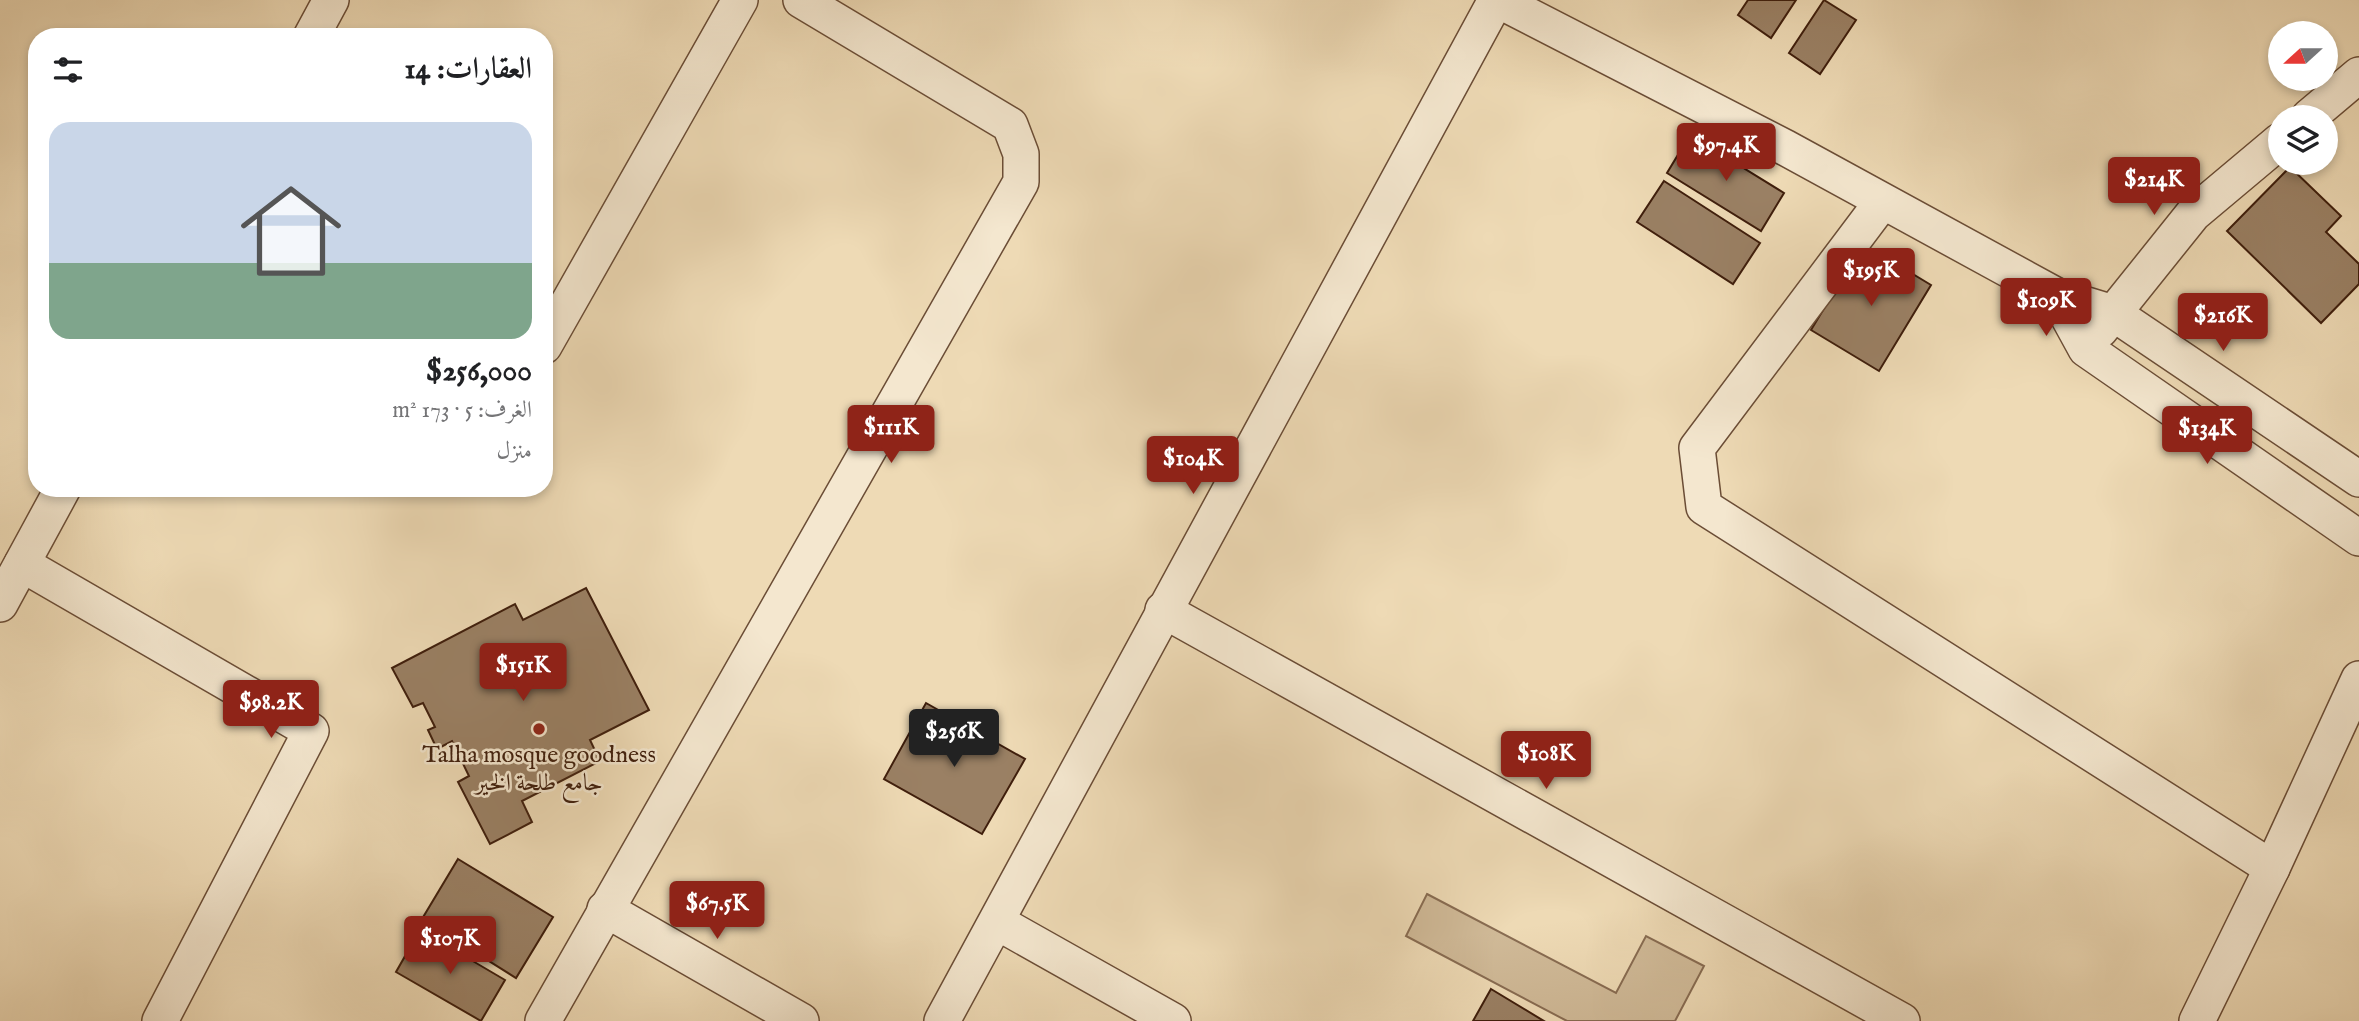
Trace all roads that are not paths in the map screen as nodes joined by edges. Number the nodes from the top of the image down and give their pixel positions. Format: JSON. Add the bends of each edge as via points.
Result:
{"nodes":[{"id":1,"x":331,"y":0,"type":"edge"},
{"id":2,"x":740,"y":0,"type":"edge"},
{"id":3,"x":801,"y":0,"type":"edge"},
{"id":4,"x":1497,"y":0,"type":"edge"},
{"id":5,"x":316,"y":28,"type":"edge"},
{"id":6,"x":2359,"y":75,"type":"edge"},
{"id":7,"x":2323,"y":105,"type":"edge"},
{"id":8,"x":2268,"y":151,"type":"edge"},
{"id":9,"x":1882,"y":202,"type":"junction"},
{"id":10,"x":2057,"y":296,"type":"junction"},
{"id":11,"x":2113,"y":313,"type":"junction"},
{"id":12,"x":553,"y":330,"type":"edge"},
{"id":13,"x":2087,"y":349,"type":"junction"},
{"id":14,"x":2359,"y":479,"type":"edge"},
{"id":15,"x":57,"y":497,"type":"edge"},
{"id":16,"x":2359,"y":538,"type":"edge"},
{"id":17,"x":22,"y":564,"type":"junction"},
{"id":18,"x":0,"y":604,"type":"edge"},
{"id":19,"x":1163,"y":610,"type":"junction"},
{"id":20,"x":2359,"y":679,"type":"edge"},
{"id":21,"x":2272,"y":868,"type":"junction"},
{"id":22,"x":605,"y":909,"type":"junction"},
{"id":23,"x":997,"y":922,"type":"junction"},
{"id":24,"x":160,"y":1021,"type":"edge"},
{"id":25,"x":543,"y":1021,"type":"edge"},
{"id":26,"x":802,"y":1021,"type":"edge"},
{"id":27,"x":942,"y":1021,"type":"edge"},
{"id":28,"x":1173,"y":1021,"type":"edge"},
{"id":29,"x":1902,"y":1021,"type":"edge"},
{"id":30,"x":2197,"y":1021,"type":"edge"}],
"edges":[{"from":1,"to":5,"type":"street"},
{"from":2,"to":12,"type":"street"},
{"from":3,"to":22,"type":"street","via":[[1010,125],[1021,154],[1021,182]]},
{"from":4,"to":9,"type":"street"},
{"from":4,"to":19,"type":"street"},
{"from":6,"to":7,"type":"street"},
{"from":8,"to":11,"type":"street","via":[[2193,214]]},
{"from":9,"to":10,"type":"street"},
{"from":9,"to":21,"type":"street","via":[[1697,448],[1704,508]]},
{"from":10,"to":11,"type":"street"},
{"from":10,"to":13,"type":"street"},
{"from":11,"to":13,"type":"street"},
{"from":11,"to":14,"type":"street"},
{"from":13,"to":16,"type":"street"},
{"from":15,"to":17,"type":"street"},
{"from":17,"to":18,"type":"street"},
{"from":17,"to":24,"type":"street","via":[[311,731]]},
{"from":19,"to":23,"type":"street"},
{"from":19,"to":29,"type":"street"},
{"from":20,"to":21,"type":"street"},
{"from":21,"to":30,"type":"street"},
{"from":22,"to":25,"type":"street"},
{"from":22,"to":26,"type":"street"},
{"from":23,"to":27,"type":"street"},
{"from":23,"to":28,"type":"street"}]}
